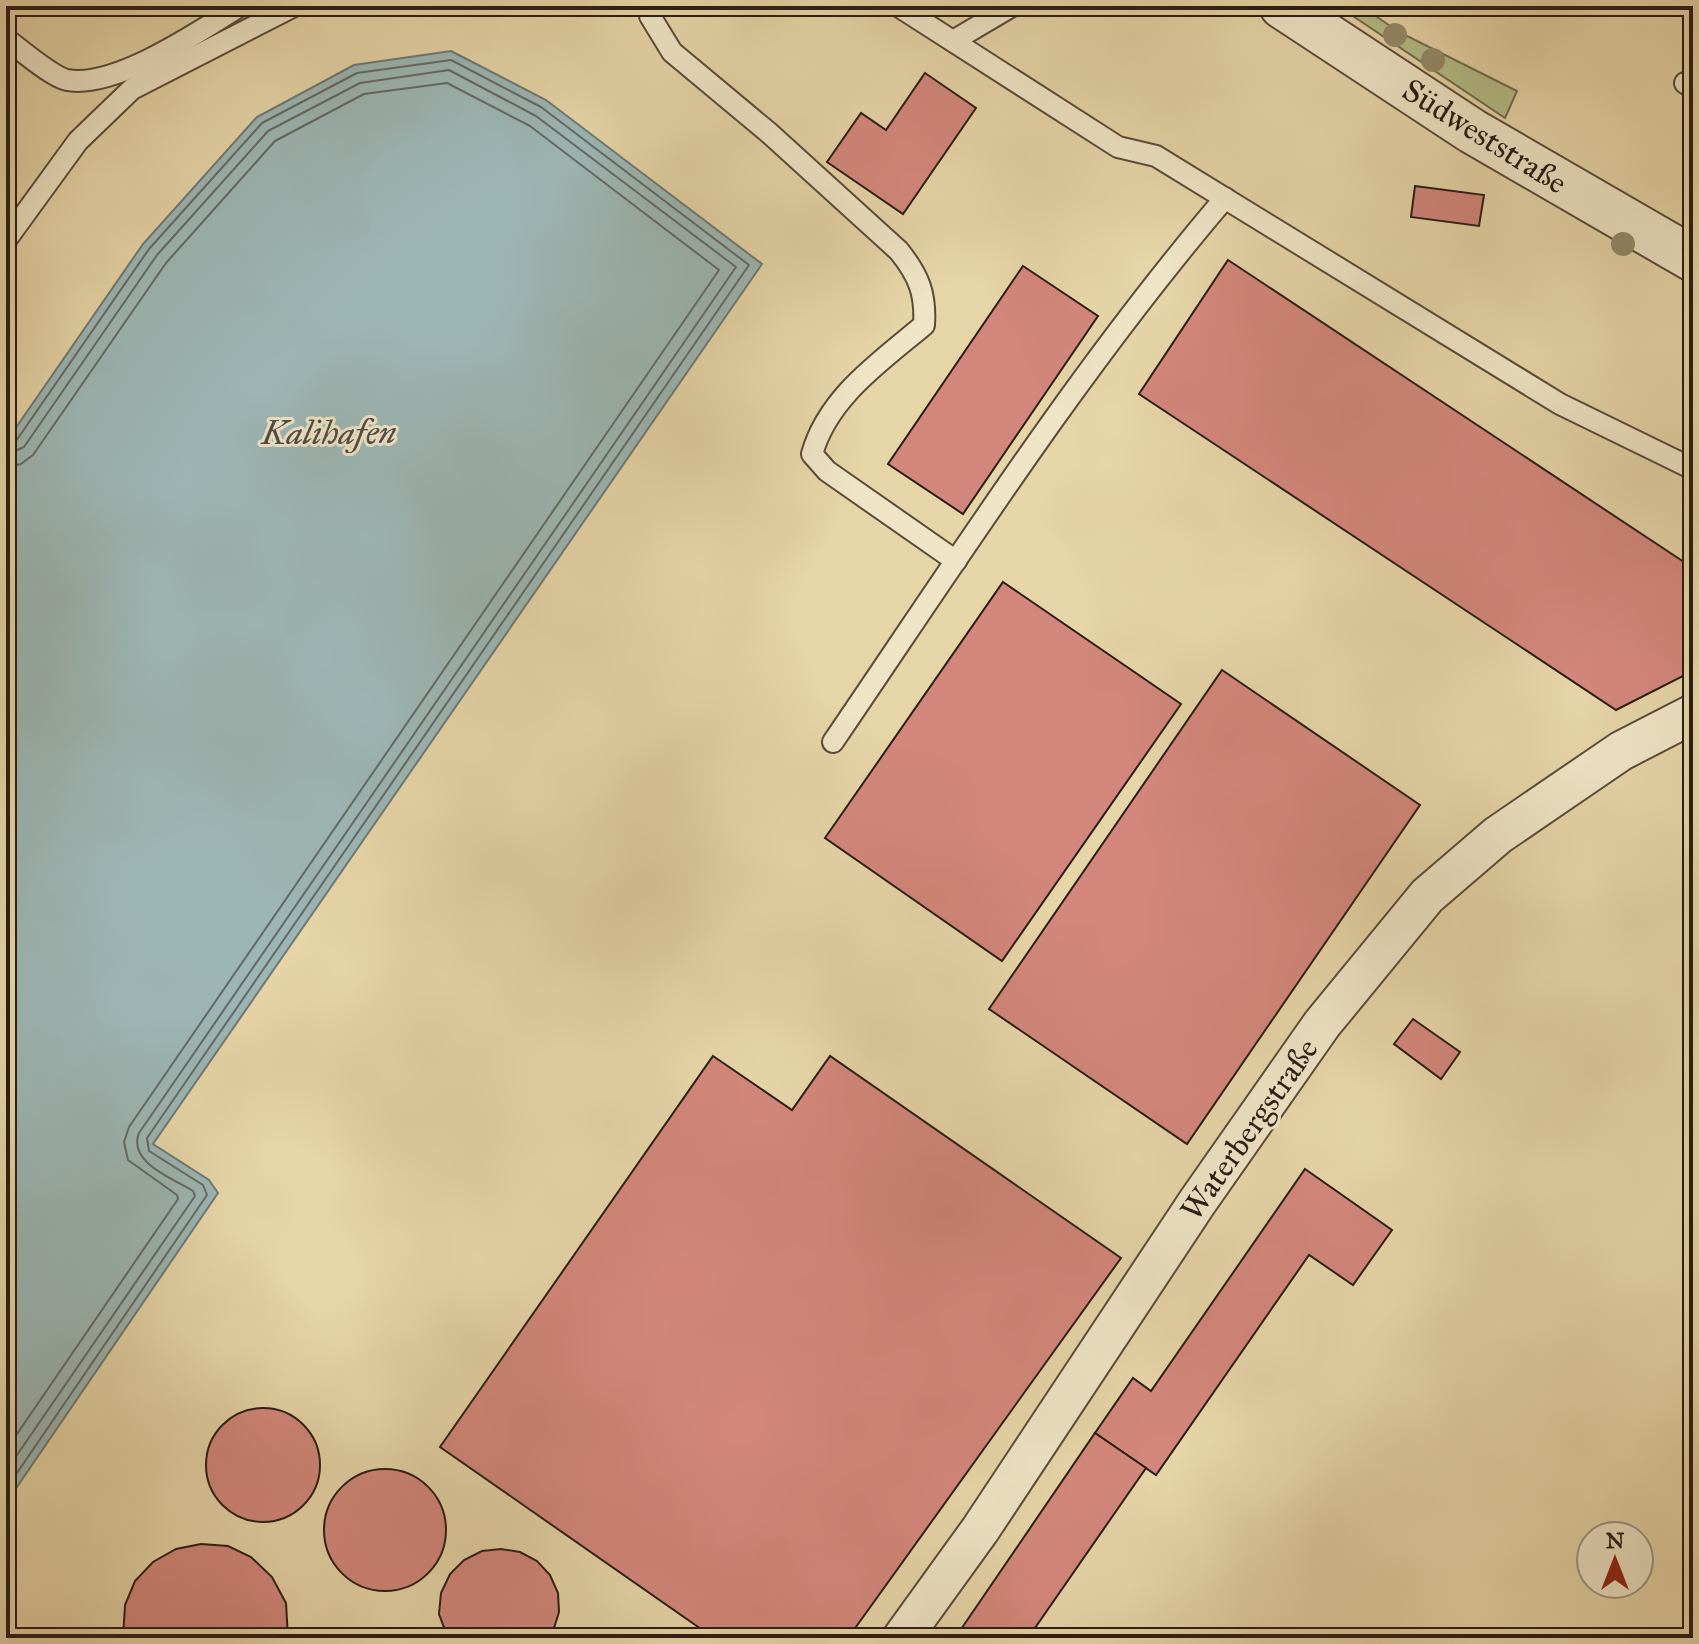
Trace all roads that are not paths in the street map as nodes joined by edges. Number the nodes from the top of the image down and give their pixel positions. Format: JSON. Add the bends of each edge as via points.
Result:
{"nodes":[{"id":1,"x":240,"y":6,"type":"edge"},
{"id":2,"x":294,"y":6,"type":"edge"},
{"id":3,"x":898,"y":6,"type":"edge"},
{"id":4,"x":1012,"y":6,"type":"edge"},
{"id":5,"x":1282,"y":6,"type":"edge"},
{"id":6,"x":647,"y":9,"type":"edge"},
{"id":7,"x":6,"y":39,"type":"edge"},
{"id":8,"x":953,"y":41,"type":"junction"},
{"id":9,"x":1225,"y":198,"type":"junction"},
{"id":10,"x":6,"y":240,"type":"edge"},
{"id":11,"x":1693,"y":259,"type":"edge"},
{"id":12,"x":1693,"y":469,"type":"edge"},
{"id":13,"x":956,"y":561,"type":"junction"},
{"id":14,"x":1693,"y":714,"type":"edge"},
{"id":15,"x":833,"y":742,"type":"dead end"},
{"id":16,"x":902,"y":1638,"type":"edge"}],
"edges":[{"from":1,"to":7,"type":"lane","via":[[167,51],[100,78],[65,80]]},
{"from":2,"to":10,"type":"lane","via":[[132,89],[78,141]]},
{"from":3,"to":8,"type":"lane"},
{"from":4,"to":8,"type":"lane"},
{"from":5,"to":11,"type":"street","name":"Südweststraße","via":[[1472,131]]},
{"from":6,"to":13,"type":"lane","via":[[672,52],[768,132],[916,271],[926,297],[924,325],[857,381],[819,430],[812,454],[827,471]]},
{"from":8,"to":9,"type":"lane","via":[[1118,147],[1156,156]]},
{"from":9,"to":12,"type":"lane","via":[[1560,404]]},
{"from":9,"to":13,"type":"lane","via":[[1154,281]]},
{"from":13,"to":15,"type":"lane"},
{"from":14,"to":16,"type":"street","name":"Waterbergstraße","via":[[1621,751],[1498,835],[1427,896],[1322,1024]]}]}
